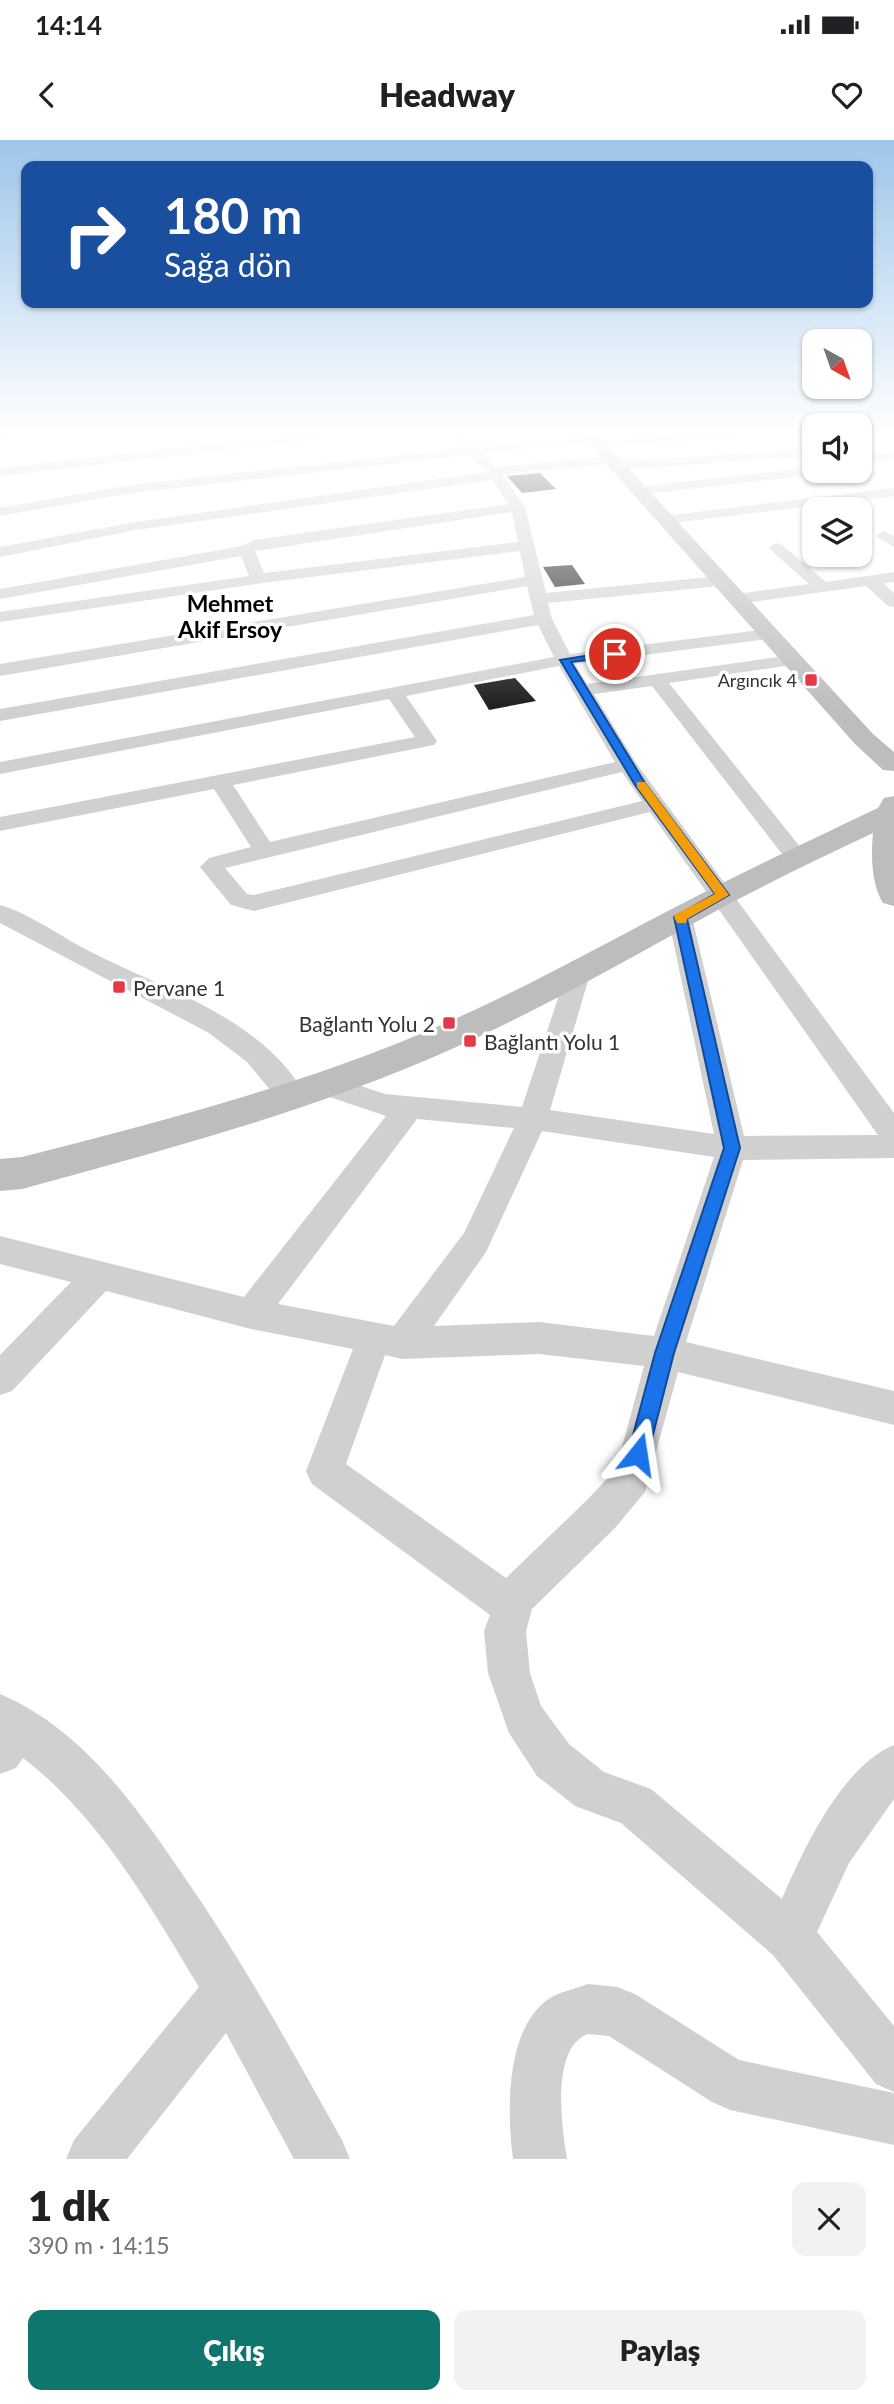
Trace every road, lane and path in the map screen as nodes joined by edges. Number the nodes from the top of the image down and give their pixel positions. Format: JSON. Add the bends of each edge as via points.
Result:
{"nodes":[{"id":1,"x":132,"y":527,"type":"edge"},
{"id":2,"x":378,"y":527,"type":"edge"},
{"id":3,"x":523,"y":527,"type":"edge"},
{"id":4,"x":671,"y":527,"type":"edge"},
{"id":5,"x":527,"y":546,"type":"junction"},
{"id":6,"x":777,"y":548,"type":"dead end"},
{"id":7,"x":247,"y":550,"type":"junction"},
{"id":8,"x":0,"y":552,"type":"edge"},
{"id":9,"x":894,"y":577,"type":"edge"},
{"id":10,"x":258,"y":578,"type":"junction"},
{"id":11,"x":534,"y":580,"type":"junction"},
{"id":12,"x":869,"y":580,"type":"junction"},
{"id":13,"x":720,"y":581,"type":"junction"},
{"id":14,"x":822,"y":587,"type":"junction"},
{"id":15,"x":0,"y":594,"type":"edge"},
{"id":16,"x":538,"y":599,"type":"junction"},
{"id":17,"x":737,"y":599,"type":"junction"},
{"id":18,"x":894,"y":601,"type":"edge"},
{"id":19,"x":0,"y":617,"type":"edge"},
{"id":20,"x":543,"y":619,"type":"junction"},
{"id":21,"x":768,"y":634,"type":"junction"},
{"id":22,"x":564,"y":660,"type":"junction"},
{"id":23,"x":792,"y":660,"type":"junction"},
{"id":24,"x":0,"y":670,"type":"edge"},
{"id":25,"x":656,"y":679,"type":"junction"},
{"id":26,"x":582,"y":690,"type":"junction"},
{"id":27,"x":394,"y":693,"type":"junction"},
{"id":28,"x":0,"y":715,"type":"edge"},
{"id":29,"x":627,"y":765,"type":"junction"},
{"id":30,"x":0,"y":768,"type":"edge"},
{"id":31,"x":893,"y":768,"type":"edge"},
{"id":32,"x":220,"y":781,"type":"junction"},
{"id":33,"x":654,"y":804,"type":"junction"},
{"id":34,"x":892,"y":809,"type":"edge"},
{"id":35,"x":0,"y":824,"type":"edge"},
{"id":36,"x":264,"y":850,"type":"junction"},
{"id":37,"x":797,"y":858,"type":"junction"},
{"id":38,"x":722,"y":895,"type":"junction"},
{"id":39,"x":894,"y":896,"type":"edge"},
{"id":40,"x":0,"y":913,"type":"edge"},
{"id":41,"x":681,"y":917,"type":"junction"},
{"id":42,"x":578,"y":974,"type":"junction"},
{"id":43,"x":325,"y":1084,"type":"junction"},
{"id":44,"x":292,"y":1096,"type":"junction"},
{"id":45,"x":409,"y":1108,"type":"junction"},
{"id":46,"x":533,"y":1119,"type":"junction"},
{"id":47,"x":894,"y":1135,"type":"edge"},
{"id":48,"x":894,"y":1146,"type":"edge"},
{"id":49,"x":732,"y":1148,"type":"junction"},
{"id":50,"x":0,"y":1175,"type":"edge"},
{"id":51,"x":0,"y":1250,"type":"edge"},
{"id":52,"x":99,"y":1276,"type":"junction"},
{"id":53,"x":251,"y":1314,"type":"junction"},
{"id":54,"x":388,"y":1341,"type":"junction"},
{"id":55,"x":665,"y":1353,"type":"junction"},
{"id":56,"x":0,"y":1379,"type":"edge"},
{"id":57,"x":894,"y":1408,"type":"edge"},
{"id":58,"x":512,"y":1608,"type":"junction"},
{"id":59,"x":6,"y":1732,"type":"edge"},
{"id":60,"x":894,"y":1767,"type":"edge"},
{"id":61,"x":790,"y":1938,"type":"junction"},
{"id":62,"x":229,"y":1989,"type":"junction"},
{"id":63,"x":894,"y":2066,"type":"edge"},
{"id":64,"x":894,"y":2119,"type":"edge"},
{"id":65,"x":93,"y":2159,"type":"edge"},
{"id":66,"x":323,"y":2159,"type":"edge"},
{"id":67,"x":540,"y":2159,"type":"edge"}],
"edges":[{"from":1,"to":8,"type":"street"},
{"from":2,"to":7,"type":"street","via":[[254,545]]},
{"from":3,"to":5,"type":"street"},
{"from":4,"to":13,"type":"street"},
{"from":5,"to":10,"type":"street"},
{"from":5,"to":11,"type":"street"},
{"from":6,"to":14,"type":"street"},
{"from":7,"to":10,"type":"street"},
{"from":7,"to":15,"type":"street"},
{"from":9,"to":12,"type":"street"},
{"from":10,"to":19,"type":"street"},
{"from":11,"to":16,"type":"street"},
{"from":11,"to":24,"type":"street"},
{"from":12,"to":14,"type":"street"},
{"from":12,"to":18,"type":"street"},
{"from":13,"to":16,"type":"street"},
{"from":13,"to":17,"type":"street"},
{"from":14,"to":17,"type":"street"},
{"from":16,"to":20,"type":"street"},
{"from":17,"to":21,"type":"street"},
{"from":20,"to":22,"type":"street"},
{"from":20,"to":28,"type":"street"},
{"from":21,"to":22,"type":"street"},
{"from":21,"to":23,"type":"street"},
{"from":22,"to":26,"type":"street"},
{"from":22,"to":27,"type":"street"},
{"from":23,"to":25,"type":"street"},
{"from":23,"to":31,"type":"street"},
{"from":25,"to":26,"type":"street"},
{"from":25,"to":37,"type":"street"},
{"from":26,"to":29,"type":"street"},
{"from":27,"to":30,"type":"street"},
{"from":27,"to":32,"type":"street","via":[[427,741]]},
{"from":29,"to":33,"type":"street"},
{"from":29,"to":36,"type":"street"},
{"from":32,"to":35,"type":"street"},
{"from":32,"to":36,"type":"street"},
{"from":33,"to":36,"type":"street","via":[[254,903],[239,900],[212,867]]},
{"from":33,"to":38,"type":"street"},
{"from":34,"to":37,"type":"street"},
{"from":34,"to":39,"type":"street","via":[[888,862]]},
{"from":37,"to":38,"type":"street"},
{"from":38,"to":41,"type":"street"},
{"from":38,"to":47,"type":"street"},
{"from":40,"to":44,"type":"street","via":[[228,1030],[262,1058]]},
{"from":41,"to":42,"type":"street"},
{"from":41,"to":49,"type":"street"},
{"from":42,"to":43,"type":"street","via":[[438,1041]]},
{"from":42,"to":46,"type":"street"},
{"from":43,"to":44,"type":"street"},
{"from":43,"to":45,"type":"street","via":[[384,1105]]},
{"from":44,"to":50,"type":"street","via":[[106,1151]]},
{"from":45,"to":46,"type":"street"},
{"from":45,"to":53,"type":"street"},
{"from":46,"to":49,"type":"street"},
{"from":46,"to":54,"type":"street","via":[[475,1242]]},
{"from":48,"to":49,"type":"street"},
{"from":49,"to":55,"type":"street"},
{"from":51,"to":52,"type":"street"},
{"from":52,"to":53,"type":"street"},
{"from":52,"to":56,"type":"street"},
{"from":53,"to":54,"type":"street"},
{"from":54,"to":55,"type":"street","via":[[539,1338]]},
{"from":54,"to":58,"type":"street","via":[[325,1471]]},
{"from":55,"to":57,"type":"street"},
{"from":55,"to":58,"type":"street","via":[[632,1479],[516,1597]]},
{"from":58,"to":61,"type":"street","via":[[505,1631],[509,1673],[524,1718],[553,1760],[591,1790],[635,1805]]},
{"from":59,"to":62,"type":"street","via":[[64,1763],[100,1800],[184,1916]]},
{"from":60,"to":61,"type":"street","via":[[869,1793],[829,1850]]},
{"from":61,"to":63,"type":"street"},
{"from":62,"to":65,"type":"street"},
{"from":62,"to":66,"type":"street"},
{"from":64,"to":67,"type":"street","via":[[730,2084],[617,2012],[600,2007],[582,2009],[554,2029],[538,2063],[535,2113]]}]}
